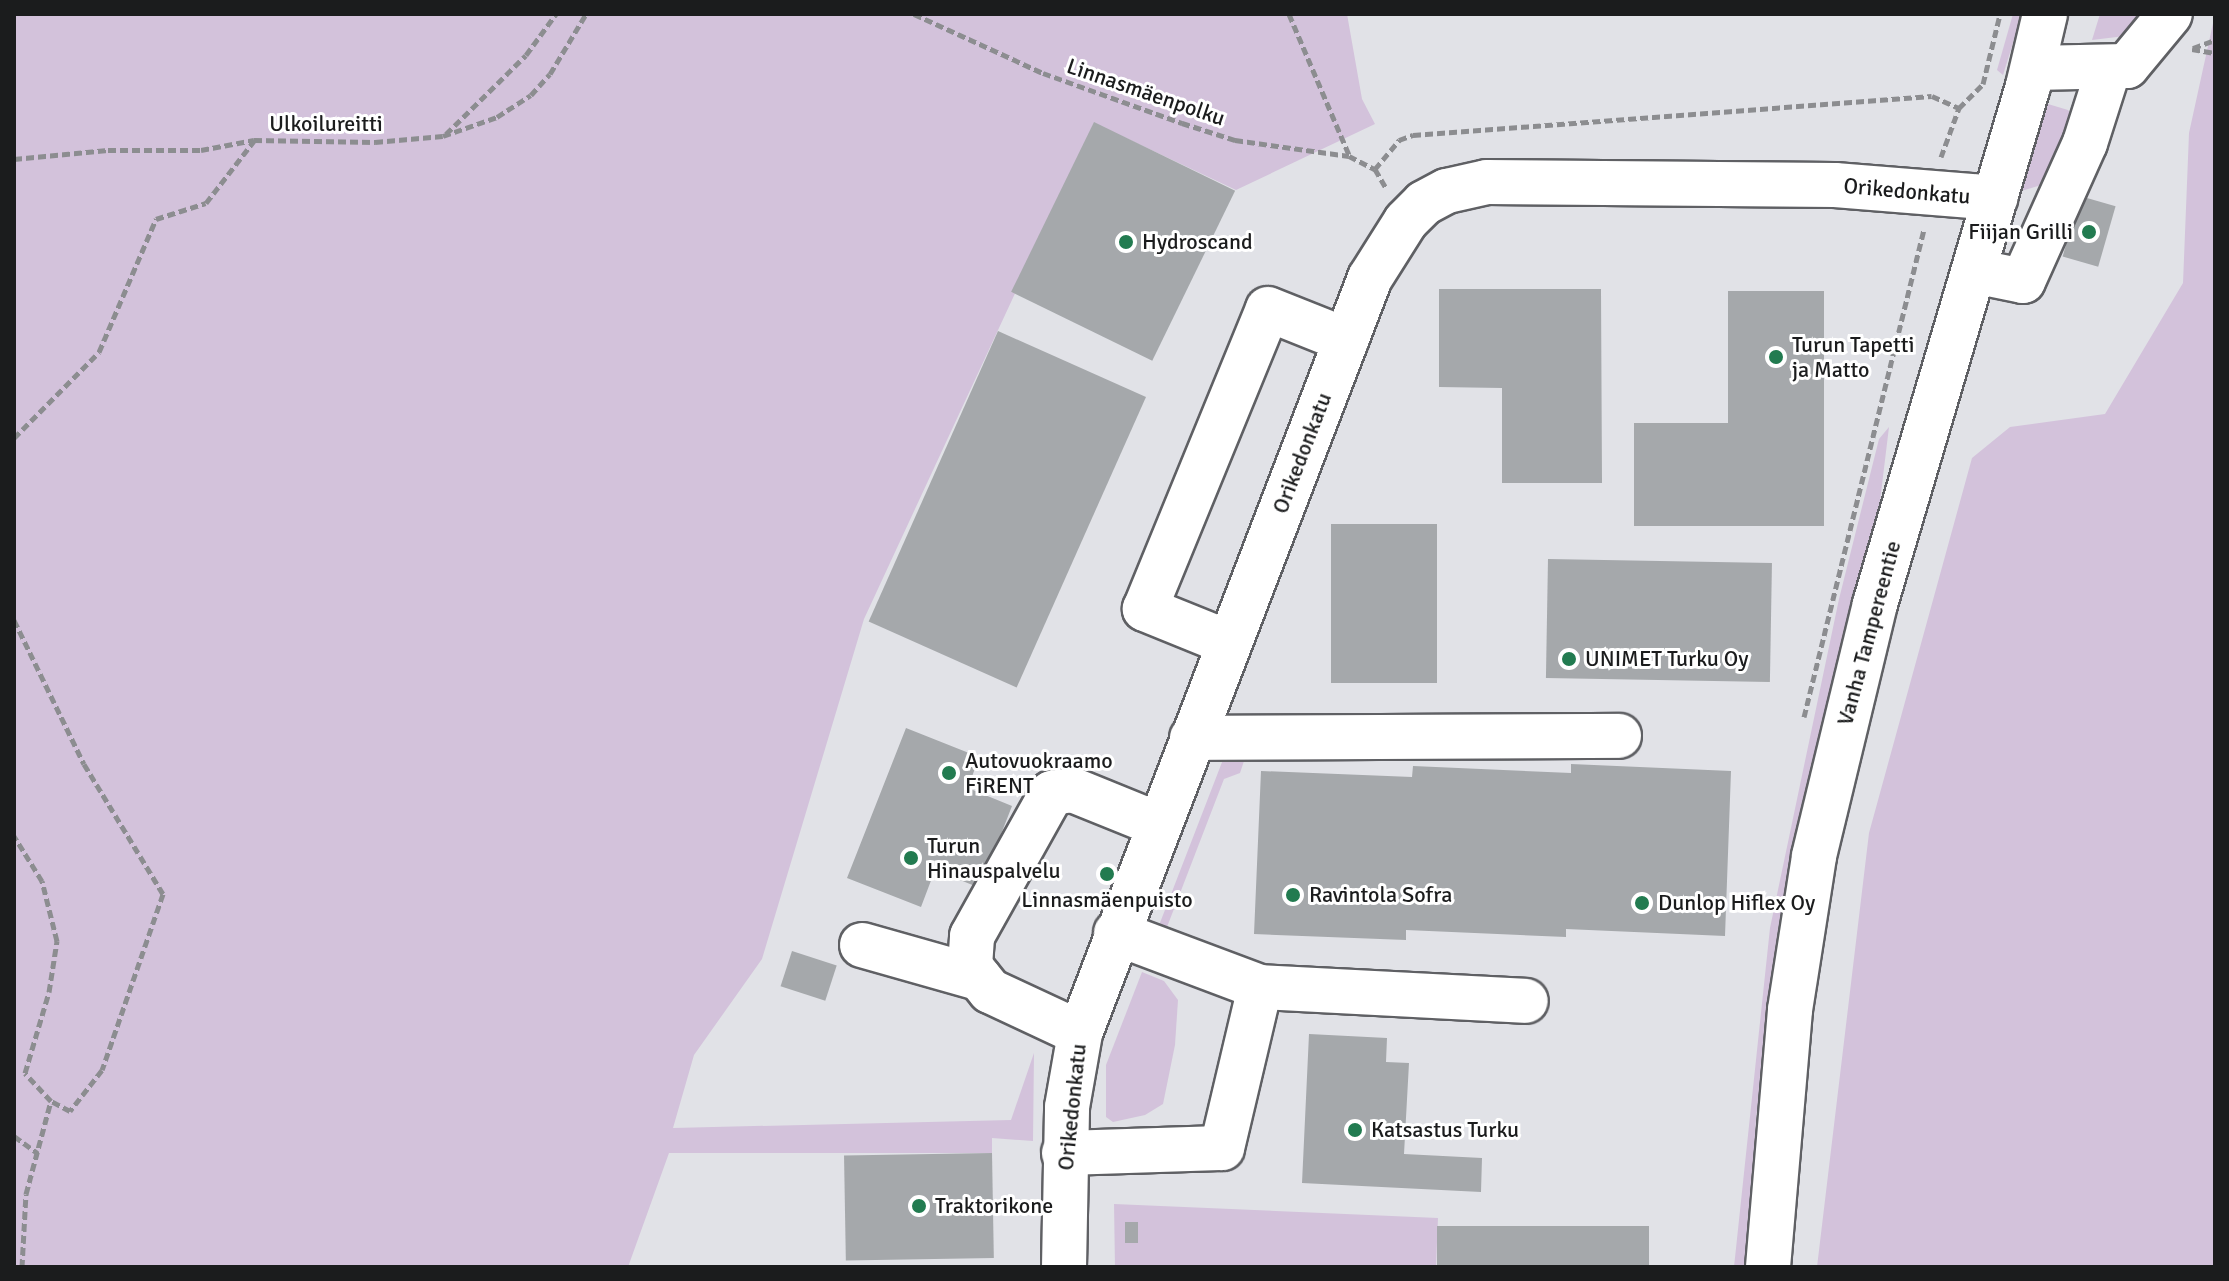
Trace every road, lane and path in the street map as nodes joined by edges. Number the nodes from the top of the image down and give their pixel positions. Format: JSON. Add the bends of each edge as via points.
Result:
{"nodes":[{"id":1,"x":556,"y":14,"type":"edge"},
{"id":2,"x":586,"y":14,"type":"edge"},
{"id":3,"x":914,"y":14,"type":"edge"},
{"id":4,"x":1289,"y":14,"type":"edge"},
{"id":5,"x":2045,"y":14,"type":"edge"},
{"id":6,"x":2170,"y":14,"type":"edge"},
{"id":7,"x":2033,"y":68,"type":"junction"},
{"id":8,"x":2109,"y":68,"type":"junction"},
{"id":9,"x":1959,"y":108,"type":"dead end"},
{"id":10,"x":443,"y":136,"type":"junction"},
{"id":11,"x":254,"y":140,"type":"junction"},
{"id":12,"x":1349,"y":156,"type":"junction"},
{"id":13,"x":14,"y":159,"type":"edge"},
{"id":14,"x":1995,"y":198,"type":"junction"},
{"id":15,"x":1974,"y":271,"type":"junction"},
{"id":16,"x":1346,"y":340,"type":"junction"},
{"id":17,"x":14,"y":438,"type":"edge"},
{"id":18,"x":14,"y":620,"type":"edge"},
{"id":19,"x":1229,"y":643,"type":"junction"},
{"id":20,"x":1619,"y":736,"type":"dead end"},
{"id":21,"x":1192,"y":738,"type":"junction"},
{"id":22,"x":1159,"y":825,"type":"junction"},
{"id":23,"x":14,"y":836,"type":"edge"},
{"id":24,"x":1116,"y":933,"type":"junction"},
{"id":25,"x":862,"y":945,"type":"dead end"},
{"id":26,"x":979,"y":978,"type":"junction"},
{"id":27,"x":1260,"y":987,"type":"junction"},
{"id":28,"x":1526,"y":1001,"type":"dead end"},
{"id":29,"x":1080,"y":1033,"type":"junction"},
{"id":30,"x":51,"y":1101,"type":"junction"},
{"id":31,"x":14,"y":1136,"type":"edge"},
{"id":32,"x":37,"y":1153,"type":"junction"},
{"id":33,"x":1064,"y":1153,"type":"junction"},
{"id":34,"x":22,"y":1267,"type":"edge"},
{"id":35,"x":1064,"y":1267,"type":"edge"},
{"id":36,"x":1768,"y":1267,"type":"edge"}],
"edges":[{"from":1,"to":10,"type":"path","via":[[526,55]]},
{"from":2,"to":10,"type":"path","name":"Ulkoilureitti","via":[[558,63],[531,95],[497,117]]},
{"from":3,"to":12,"type":"path","name":"Linnasmäenpolku","via":[[1043,73],[1182,123],[1235,140]]},
{"from":4,"to":12,"type":"path"},
{"from":5,"to":7,"type":"street","name":"Vanha Tampereentie"},
{"from":6,"to":8,"type":"street","via":[[2127,66]]},
{"from":7,"to":8,"type":"street"},
{"from":7,"to":14,"type":"street","name":"Vanha Tampereentie"},
{"from":8,"to":15,"type":"street","via":[[2085,143],[2023,281]]},
{"from":9,"to":12,"type":"path","name":"Linnasmäenpolku","via":[[1932,96],[1413,135],[1399,140],[1375,169]]},
{"from":10,"to":11,"type":"path","name":"Ulkoilureitti","via":[[375,142]]},
{"from":11,"to":13,"type":"path","name":"Ulkoilureitti","via":[[201,150],[108,150]]},
{"from":11,"to":17,"type":"path","via":[[206,203],[156,219],[99,352]]},
{"from":14,"to":15,"type":"street","name":"Vanha Tampereentie"},
{"from":14,"to":16,"type":"street","name":"Orikedonkatu","via":[[1835,185],[1467,185],[1424,203],[1383,250]]},
{"from":15,"to":36,"type":"street","name":"Vanha Tampereentie","via":[[1875,604],[1814,856],[1790,1010]]},
{"from":16,"to":19,"type":"street","name":"Orikedonkatu"},
{"from":16,"to":19,"type":"street","via":[[1268,309],[1145,609]]},
{"from":18,"to":30,"type":"path","via":[[84,764],[163,894],[102,1070],[70,1111]]},
{"from":19,"to":21,"type":"street","name":"Orikedonkatu"},
{"from":20,"to":21,"type":"street"},
{"from":21,"to":22,"type":"street","name":"Orikedonkatu"},
{"from":22,"to":24,"type":"street","name":"Orikedonkatu"},
{"from":22,"to":26,"type":"street","via":[[1073,790],[1052,793],[972,936],[970,966]]},
{"from":23,"to":30,"type":"path","via":[[42,881],[57,941],[49,992],[25,1073]]},
{"from":24,"to":27,"type":"street"},
{"from":24,"to":29,"type":"street","name":"Orikedonkatu"},
{"from":25,"to":26,"type":"street"},
{"from":26,"to":29,"type":"street","via":[[1023,1010]]},
{"from":27,"to":28,"type":"street"},
{"from":27,"to":33,"type":"street","via":[[1222,1148]]},
{"from":29,"to":33,"type":"street","name":"Orikedonkatu"},
{"from":30,"to":32,"type":"path"},
{"from":31,"to":32,"type":"path"},
{"from":32,"to":34,"type":"path","via":[[26,1194]]},
{"from":33,"to":35,"type":"street","name":"Orikedonkatu"}]}
